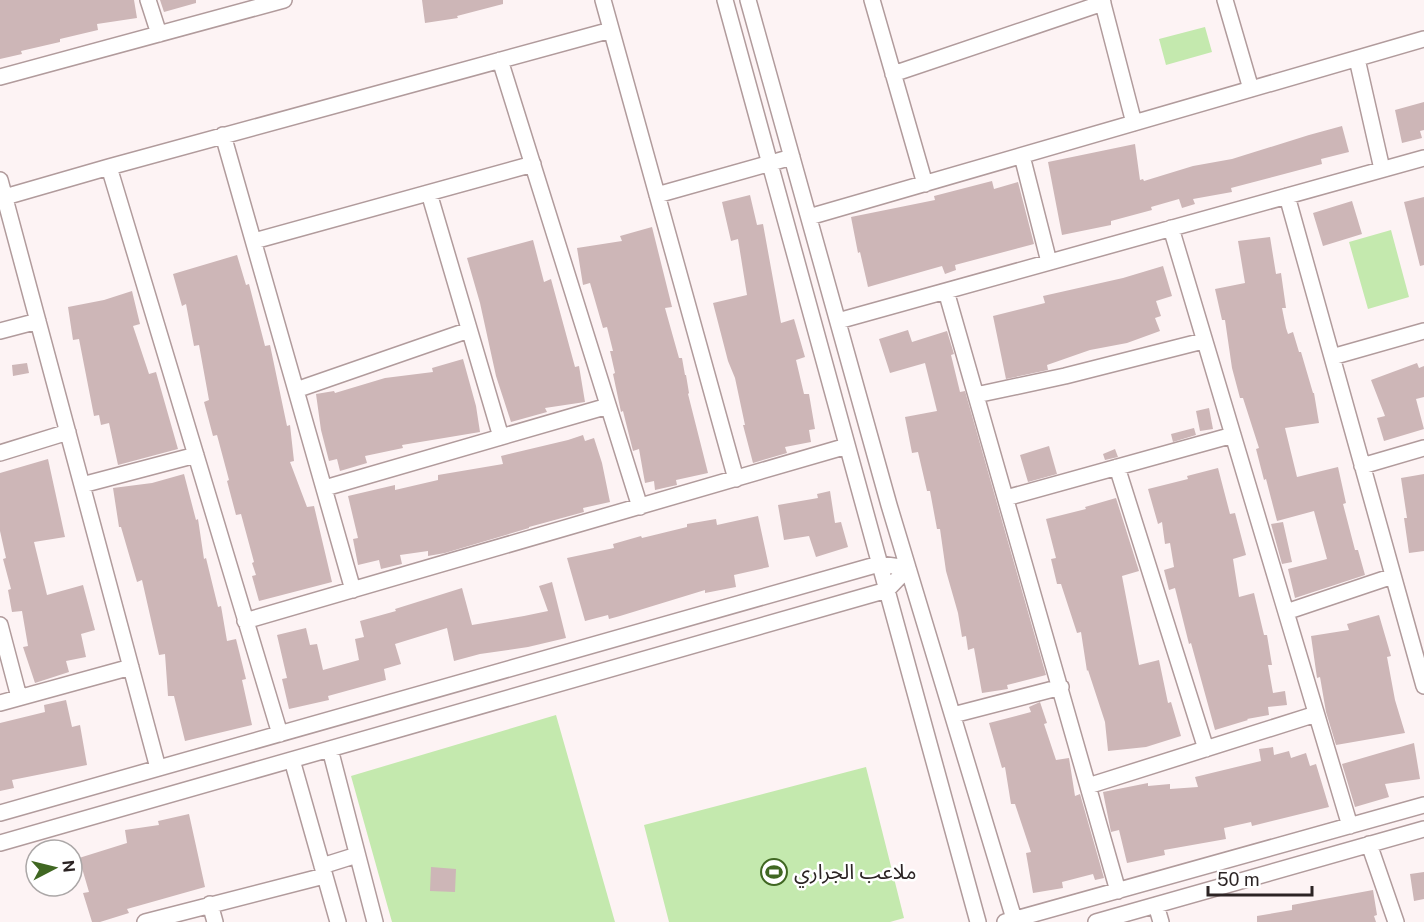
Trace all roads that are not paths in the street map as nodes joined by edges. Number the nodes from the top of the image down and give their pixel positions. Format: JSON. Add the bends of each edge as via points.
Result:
{"nodes":[{"id":1,"x":148,"y":0,"type":"edge"},
{"id":2,"x":284,"y":0,"type":"edge"},
{"id":3,"x":603,"y":0,"type":"edge"},
{"id":4,"x":725,"y":0,"type":"edge"},
{"id":5,"x":748,"y":0,"type":"edge"},
{"id":6,"x":872,"y":0,"type":"edge"},
{"id":7,"x":1225,"y":0,"type":"edge"},
{"id":8,"x":1102,"y":2,"type":"edge"},
{"id":9,"x":611,"y":30,"type":"junction"},
{"id":10,"x":159,"y":34,"type":"junction"},
{"id":11,"x":1424,"y":39,"type":"edge"},
{"id":12,"x":1357,"y":59,"type":"junction"},
{"id":13,"x":500,"y":60,"type":"junction"},
{"id":14,"x":893,"y":74,"type":"junction"},
{"id":15,"x":0,"y":77,"type":"edge"},
{"id":16,"x":1251,"y":89,"type":"junction"},
{"id":17,"x":1134,"y":123,"type":"junction"},
{"id":18,"x":223,"y":135,"type":"junction"},
{"id":19,"x":1022,"y":156,"type":"junction"},
{"id":20,"x":792,"y":157,"type":"junction"},
{"id":21,"x":1424,"y":158,"type":"edge"},
{"id":22,"x":770,"y":163,"type":"junction"},
{"id":23,"x":533,"y":164,"type":"junction"},
{"id":24,"x":109,"y":166,"type":"junction"},
{"id":25,"x":1382,"y":169,"type":"junction"},
{"id":26,"x":0,"y":180,"type":"edge"},
{"id":27,"x":925,"y":184,"type":"junction"},
{"id":28,"x":429,"y":193,"type":"junction"},
{"id":29,"x":657,"y":195,"type":"junction"},
{"id":30,"x":1287,"y":196,"type":"junction"},
{"id":31,"x":5,"y":197,"type":"junction"},
{"id":32,"x":809,"y":217,"type":"junction"},
{"id":33,"x":1170,"y":228,"type":"junction"},
{"id":34,"x":254,"y":241,"type":"junction"},
{"id":35,"x":1049,"y":262,"type":"junction"},
{"id":36,"x":946,"y":291,"type":"junction"},
{"id":37,"x":38,"y":321,"type":"junction"},
{"id":38,"x":838,"y":321,"type":"junction"},
{"id":39,"x":469,"y":330,"type":"junction"},
{"id":40,"x":0,"y":331,"type":"edge"},
{"id":41,"x":1424,"y":331,"type":"edge"},
{"id":42,"x":1203,"y":341,"type":"junction"},
{"id":43,"x":1332,"y":357,"type":"junction"},
{"id":44,"x":296,"y":390,"type":"junction"},
{"id":45,"x":976,"y":395,"type":"junction"},
{"id":46,"x":608,"y":406,"type":"junction"},
{"id":47,"x":68,"y":432,"type":"junction"},
{"id":48,"x":1233,"y":435,"type":"junction"},
{"id":49,"x":501,"y":437,"type":"junction"},
{"id":50,"x":847,"y":446,"type":"junction"},
{"id":51,"x":1424,"y":448,"type":"edge"},
{"id":52,"x":0,"y":453,"type":"edge"},
{"id":53,"x":196,"y":455,"type":"junction"},
{"id":54,"x":1362,"y":466,"type":"junction"},
{"id":55,"x":1117,"y":468,"type":"junction"},
{"id":56,"x":736,"y":478,"type":"junction"},
{"id":57,"x":82,"y":485,"type":"junction"},
{"id":58,"x":325,"y":488,"type":"junction"},
{"id":59,"x":1006,"y":498,"type":"junction"},
{"id":60,"x":640,"y":507,"type":"junction"},
{"id":61,"x":879,"y":564,"type":"junction"},
{"id":62,"x":908,"y":568,"type":"junction"},
{"id":63,"x":1393,"y":576,"type":"junction"},
{"id":64,"x":353,"y":590,"type":"junction"},
{"id":65,"x":886,"y":590,"type":"junction"},
{"id":66,"x":1286,"y":612,"type":"junction"},
{"id":67,"x":245,"y":621,"type":"junction"},
{"id":68,"x":0,"y":625,"type":"edge"},
{"id":69,"x":131,"y":667,"type":"junction"},
{"id":70,"x":1424,"y":686,"type":"edge"},
{"id":71,"x":1061,"y":687,"type":"junction"},
{"id":72,"x":19,"y":698,"type":"junction"},
{"id":73,"x":0,"y":703,"type":"edge"},
{"id":74,"x":1316,"y":714,"type":"junction"},
{"id":75,"x":953,"y":715,"type":"junction"},
{"id":76,"x":280,"y":734,"type":"junction"},
{"id":77,"x":330,"y":749,"type":"junction"},
{"id":78,"x":1206,"y":749,"type":"junction"},
{"id":79,"x":292,"y":760,"type":"junction"},
{"id":80,"x":158,"y":768,"type":"junction"},
{"id":81,"x":1088,"y":786,"type":"junction"},
{"id":82,"x":1424,"y":805,"type":"edge"},
{"id":83,"x":0,"y":813,"type":"edge"},
{"id":84,"x":1350,"y":826,"type":"junction"},
{"id":85,"x":1424,"y":829,"type":"edge"},
{"id":86,"x":0,"y":843,"type":"edge"},
{"id":87,"x":1369,"y":844,"type":"junction"},
{"id":88,"x":357,"y":855,"type":"junction"},
{"id":89,"x":323,"y":871,"type":"junction"},
{"id":90,"x":1118,"y":891,"type":"junction"},
{"id":91,"x":210,"y":904,"type":"junction"},
{"id":92,"x":1156,"y":904,"type":"junction"},
{"id":93,"x":1011,"y":921,"type":"edge"},
{"id":94,"x":145,"y":922,"type":"edge"},
{"id":95,"x":215,"y":922,"type":"edge"},
{"id":96,"x":338,"y":922,"type":"edge"},
{"id":97,"x":375,"y":922,"type":"edge"},
{"id":98,"x":978,"y":922,"type":"edge"},
{"id":99,"x":1096,"y":922,"type":"edge"},
{"id":100,"x":1161,"y":922,"type":"edge"},
{"id":101,"x":1396,"y":922,"type":"edge"}],
"edges":[{"from":1,"to":10,"type":"street"},
{"from":2,"to":10,"type":"street"},
{"from":3,"to":9,"type":"street"},
{"from":4,"to":22,"type":"street"},
{"from":5,"to":20,"type":"street"},
{"from":6,"to":14,"type":"street"},
{"from":7,"to":16,"type":"street"},
{"from":8,"to":14,"type":"street"},
{"from":8,"to":17,"type":"street"},
{"from":9,"to":13,"type":"street"},
{"from":9,"to":29,"type":"street"},
{"from":10,"to":15,"type":"street"},
{"from":11,"to":12,"type":"street"},
{"from":12,"to":16,"type":"street"},
{"from":12,"to":25,"type":"street"},
{"from":13,"to":18,"type":"street"},
{"from":13,"to":23,"type":"street"},
{"from":14,"to":27,"type":"street"},
{"from":16,"to":17,"type":"street"},
{"from":17,"to":19,"type":"street"},
{"from":18,"to":24,"type":"street"},
{"from":18,"to":34,"type":"street"},
{"from":19,"to":27,"type":"street"},
{"from":19,"to":35,"type":"street"},
{"from":20,"to":22,"type":"street"},
{"from":20,"to":32,"type":"street"},
{"from":21,"to":25,"type":"street"},
{"from":22,"to":29,"type":"street"},
{"from":22,"to":50,"type":"street"},
{"from":23,"to":28,"type":"street"},
{"from":23,"to":46,"type":"street"},
{"from":24,"to":31,"type":"street"},
{"from":24,"to":53,"type":"street"},
{"from":25,"to":30,"type":"street"},
{"from":26,"to":31,"type":"street"},
{"from":27,"to":32,"type":"street"},
{"from":28,"to":34,"type":"street"},
{"from":28,"to":39,"type":"street"},
{"from":29,"to":56,"type":"street"},
{"from":30,"to":33,"type":"street"},
{"from":30,"to":43,"type":"street"},
{"from":31,"to":37,"type":"street"},
{"from":32,"to":38,"type":"street"},
{"from":33,"to":35,"type":"street"},
{"from":33,"to":42,"type":"street"},
{"from":34,"to":44,"type":"street"},
{"from":35,"to":36,"type":"street"},
{"from":36,"to":38,"type":"street"},
{"from":36,"to":45,"type":"street"},
{"from":37,"to":40,"type":"street"},
{"from":37,"to":47,"type":"street"},
{"from":38,"to":62,"type":"street"},
{"from":39,"to":44,"type":"street"},
{"from":39,"to":49,"type":"street"},
{"from":41,"to":43,"type":"street"},
{"from":42,"to":45,"type":"street"},
{"from":42,"to":48,"type":"street"},
{"from":43,"to":54,"type":"street"},
{"from":44,"to":58,"type":"street"},
{"from":45,"to":59,"type":"street"},
{"from":46,"to":49,"type":"street"},
{"from":46,"to":60,"type":"street"},
{"from":47,"to":52,"type":"street"},
{"from":47,"to":57,"type":"street"},
{"from":48,"to":55,"type":"street"},
{"from":48,"to":66,"type":"street"},
{"from":49,"to":58,"type":"street"},
{"from":50,"to":56,"type":"street"},
{"from":50,"to":61,"type":"street"},
{"from":51,"to":54,"type":"street"},
{"from":53,"to":57,"type":"street"},
{"from":53,"to":67,"type":"street"},
{"from":54,"to":63,"type":"street"},
{"from":55,"to":59,"type":"street"},
{"from":55,"to":78,"type":"street"},
{"from":56,"to":60,"type":"street"},
{"from":57,"to":69,"type":"street"},
{"from":58,"to":64,"type":"street"},
{"from":59,"to":71,"type":"street"},
{"from":60,"to":64,"type":"street"},
{"from":61,"to":62,"type":"street"},
{"from":61,"to":65,"type":"street"},
{"from":61,"to":76,"type":"street"},
{"from":62,"to":65,"type":"street"},
{"from":62,"to":75,"type":"street"},
{"from":63,"to":66,"type":"street"},
{"from":63,"to":70,"type":"street"},
{"from":64,"to":67,"type":"street"},
{"from":65,"to":77,"type":"street"},
{"from":65,"to":98,"type":"street"},
{"from":66,"to":74,"type":"street"},
{"from":67,"to":76,"type":"street"},
{"from":68,"to":72,"type":"street"},
{"from":69,"to":72,"type":"street"},
{"from":69,"to":80,"type":"street"},
{"from":71,"to":75,"type":"street"},
{"from":71,"to":81,"type":"street"},
{"from":72,"to":73,"type":"street"},
{"from":74,"to":78,"type":"street"},
{"from":74,"to":84,"type":"street"},
{"from":75,"to":93,"type":"street"},
{"from":76,"to":80,"type":"street"},
{"from":77,"to":79,"type":"street"},
{"from":77,"to":88,"type":"street"},
{"from":78,"to":81,"type":"street"},
{"from":79,"to":86,"type":"street"},
{"from":79,"to":89,"type":"street"},
{"from":80,"to":83,"type":"street"},
{"from":81,"to":90,"type":"street"},
{"from":82,"to":84,"type":"street"},
{"from":84,"to":90,"type":"street"},
{"from":85,"to":87,"type":"street"},
{"from":87,"to":92,"type":"street"},
{"from":87,"to":101,"type":"street"},
{"from":88,"to":89,"type":"street"},
{"from":88,"to":97,"type":"street"},
{"from":89,"to":91,"type":"street"},
{"from":89,"to":96,"type":"street"},
{"from":90,"to":93,"type":"street"},
{"from":91,"to":94,"type":"street"},
{"from":91,"to":95,"type":"street"},
{"from":92,"to":99,"type":"street"},
{"from":92,"to":100,"type":"street"}]}
